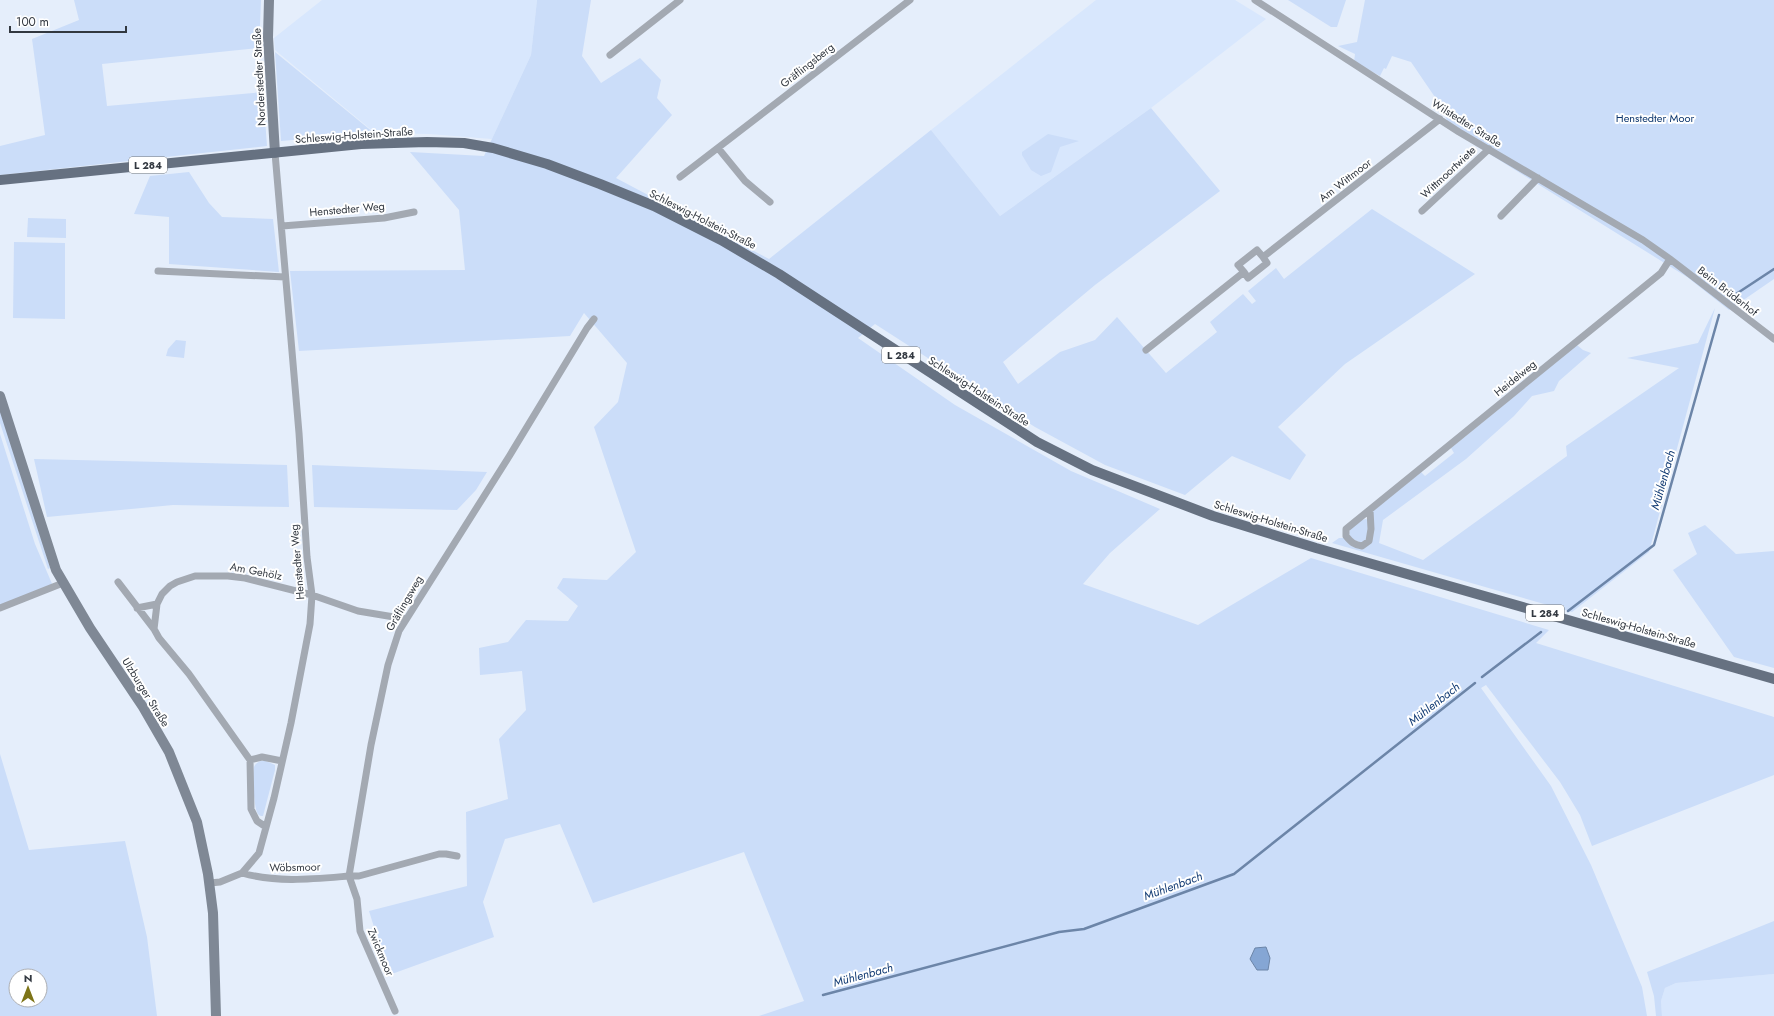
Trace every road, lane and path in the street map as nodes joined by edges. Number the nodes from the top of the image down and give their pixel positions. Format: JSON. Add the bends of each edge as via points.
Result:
{"nodes":[{"id":1,"x":269,"y":0,"type":"edge"},
{"id":2,"x":680,"y":0,"type":"edge"},
{"id":3,"x":910,"y":0,"type":"edge"},
{"id":4,"x":1255,"y":0,"type":"edge"},
{"id":5,"x":610,"y":55,"type":"dead end"},
{"id":6,"x":1440,"y":119,"type":"junction"},
{"id":7,"x":718,"y":148,"type":"junction"},
{"id":8,"x":1489,"y":149,"type":"junction"},
{"id":9,"x":275,"y":153,"type":"junction"},
{"id":10,"x":20,"y":177,"type":"junction"},
{"id":11,"x":680,"y":177,"type":"dead end"},
{"id":12,"x":1538,"y":178,"type":"junction"},
{"id":13,"x":0,"y":180,"type":"edge"},
{"id":14,"x":0,"y":186,"type":"edge"},
{"id":15,"x":770,"y":202,"type":"dead end"},
{"id":16,"x":1422,"y":211,"type":"dead end"},
{"id":17,"x":414,"y":212,"type":"dead end"},
{"id":18,"x":1501,"y":216,"type":"dead end"},
{"id":19,"x":282,"y":226,"type":"junction"},
{"id":20,"x":1263,"y":257,"type":"junction"},
{"id":21,"x":1670,"y":259,"type":"junction"},
{"id":22,"x":158,"y":271,"type":"dead end"},
{"id":23,"x":1244,"y":272,"type":"junction"},
{"id":24,"x":285,"y":277,"type":"junction"},
{"id":25,"x":594,"y":319,"type":"dead end"},
{"id":26,"x":1774,"y":339,"type":"edge"},
{"id":27,"x":1146,"y":350,"type":"dead end"},
{"id":28,"x":0,"y":396,"type":"edge"},
{"id":29,"x":1370,"y":510,"type":"junction"},
{"id":30,"x":118,"y":582,"type":"dead end"},
{"id":31,"x":63,"y":583,"type":"junction"},
{"id":32,"x":312,"y":595,"type":"junction"},
{"id":33,"x":157,"y":604,"type":"junction"},
{"id":34,"x":0,"y":608,"type":"edge"},
{"id":35,"x":137,"y":608,"type":"junction"},
{"id":36,"x":406,"y":619,"type":"junction"},
{"id":37,"x":154,"y":629,"type":"junction"},
{"id":38,"x":1774,"y":679,"type":"edge"},
{"id":39,"x":250,"y":760,"type":"junction"},
{"id":40,"x":282,"y":761,"type":"junction"},
{"id":41,"x":266,"y":828,"type":"junction"},
{"id":42,"x":457,"y":856,"type":"dead end"},
{"id":43,"x":242,"y":873,"type":"junction"},
{"id":44,"x":348,"y":876,"type":"junction"},
{"id":45,"x":210,"y":883,"type":"junction"},
{"id":46,"x":395,"y":1011,"type":"dead end"},
{"id":47,"x":216,"y":1016,"type":"edge"}],
"edges":[{"from":1,"to":9,"type":"main road","name":"Norderstedter Straße","via":[[268,37]]},
{"from":2,"to":5,"type":"street"},
{"from":3,"to":7,"type":"street","name":"Gräflingsberg"},
{"from":4,"to":6,"type":"street","name":"Wilstedter Straße"},
{"from":6,"to":8,"type":"street","name":"Wilstedter Straße"},
{"from":6,"to":20,"type":"street","name":"Am Wittmoor"},
{"from":7,"to":11,"type":"street","name":"Gräflingsberg"},
{"from":7,"to":15,"type":"street","via":[[745,181]]},
{"from":8,"to":12,"type":"street","name":"Wilstedter Straße"},
{"from":8,"to":16,"type":"street","name":"Wittmoortwiete"},
{"from":9,"to":10,"type":"main road","name":"Schleswig-Holstein-Straße","number":"L 284"},
{"from":9,"to":19,"type":"street","name":"Henstedter Weg"},
{"from":9,"to":38,"type":"main road","name":"Schleswig-Holstein-Straße","number":"L 284","via":[[361,144],[464,143],[493,148],[547,164],[654,206],[721,240],[779,274],[1037,442],[1092,470],[1213,516],[1316,548]]},
{"from":10,"to":13,"type":"main road","name":"Schleswig-Holstein-Straße","number":"L 284"},
{"from":10,"to":14,"type":"main road","name":"Schleswig-Holstein-Straße","number":"L 284"},
{"from":12,"to":18,"type":"street"},
{"from":12,"to":21,"type":"street","name":"Wilstedter Straße"},
{"from":17,"to":19,"type":"street","name":"Henstedter Weg","via":[[384,218]]},
{"from":19,"to":24,"type":"street","name":"Henstedter Weg"},
{"from":20,"to":23,"type":"street","name":"Am Wittmoor","via":[[1267,263],[1248,278]]},
{"from":20,"to":23,"type":"street","via":[[1257,250],[1238,265]]},
{"from":21,"to":26,"type":"street","name":"Beim Brüderhof"},
{"from":21,"to":29,"type":"street","name":"Heidelweg","via":[[1656,278]]},
{"from":22,"to":24,"type":"street"},
{"from":23,"to":27,"type":"street"},
{"from":24,"to":32,"type":"street","name":"Henstedter Weg"},
{"from":25,"to":36,"type":"street","name":"Gräflingsweg"},
{"from":28,"to":31,"type":"main road","name":"Ulzburger Straße","via":[[53,563]]},
{"from":29,"to":29,"type":"street","name":"Heidelweg","via":[[1346,529],[1346,536],[1356,545],[1362,546],[1369,541]]},
{"from":30,"to":35,"type":"street"},
{"from":31,"to":34,"type":"street"},
{"from":31,"to":45,"type":"main road","name":"Ulzburger Straße","via":[[169,752],[197,822]]},
{"from":32,"to":33,"type":"street","name":"Am Gehölz","via":[[245,578],[195,576],[170,586]]},
{"from":32,"to":36,"type":"street","name":"Am Gehölz","via":[[358,611]]},
{"from":32,"to":40,"type":"street","name":"Henstedter Weg","via":[[301,676]]},
{"from":33,"to":35,"type":"street"},
{"from":33,"to":37,"type":"street","name":"Am Gehölz"},
{"from":35,"to":37,"type":"street"},
{"from":36,"to":44,"type":"street","name":"Gräflingsweg","via":[[398,631],[388,665]]},
{"from":37,"to":39,"type":"street"},
{"from":39,"to":40,"type":"street","via":[[262,757]]},
{"from":39,"to":41,"type":"street","via":[[251,809],[256,821]]},
{"from":40,"to":41,"type":"street","name":"Henstedter Weg"},
{"from":41,"to":43,"type":"street","name":"Henstedter Weg","via":[[259,853]]},
{"from":42,"to":44,"type":"street","via":[[439,854],[359,876]]},
{"from":43,"to":44,"type":"street","name":"Wöbsmoor","via":[[259,878],[286,880]]},
{"from":43,"to":45,"type":"street","name":"Henstedter Weg","via":[[220,882]]},
{"from":44,"to":46,"type":"street","name":"Zwickmoor","via":[[357,900],[360,931]]},
{"from":45,"to":47,"type":"main road","name":"Ulzburger Straße"}]}
